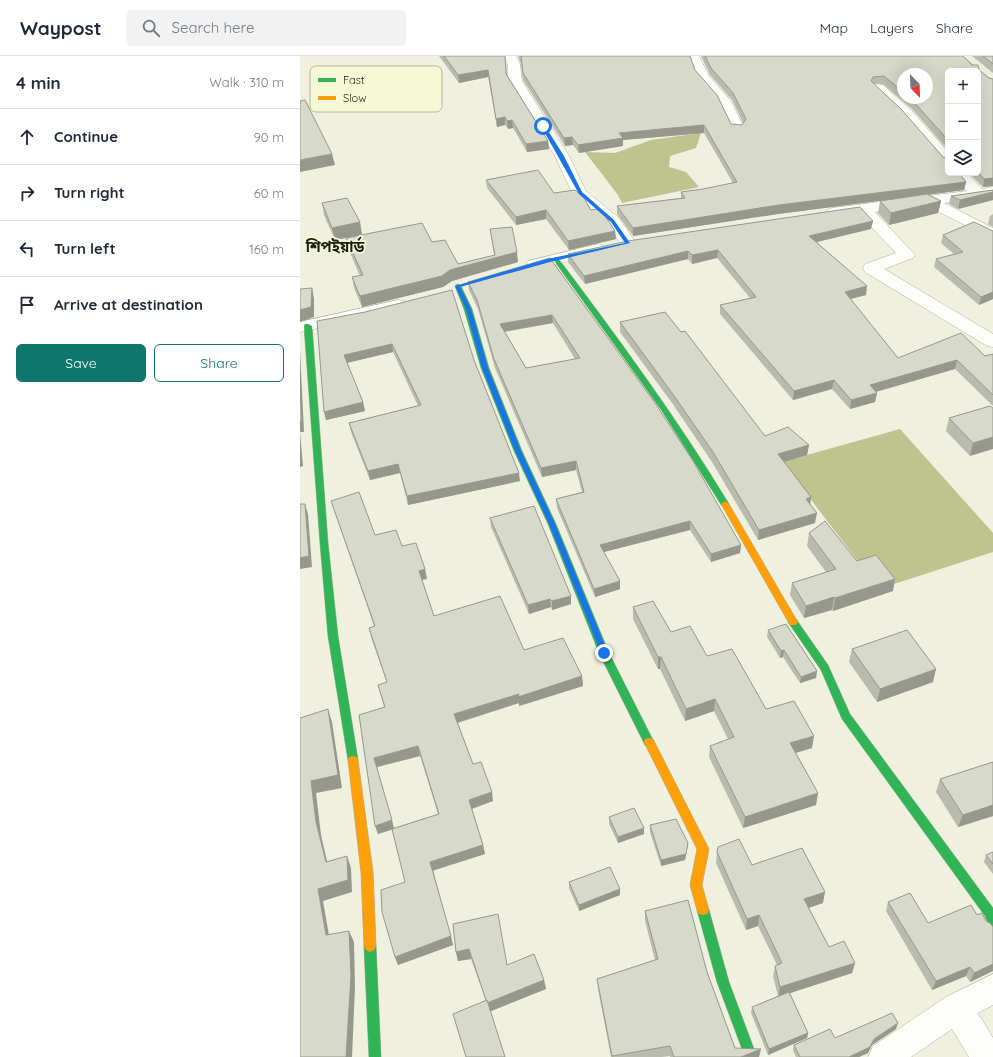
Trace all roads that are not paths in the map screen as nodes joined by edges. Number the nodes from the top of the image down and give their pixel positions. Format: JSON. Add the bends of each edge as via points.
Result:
{"nodes":[{"id":1,"x":510,"y":56,"type":"edge"},
{"id":2,"x":693,"y":56,"type":"edge"},
{"id":3,"x":878,"y":88,"type":"edge"},
{"id":4,"x":737,"y":128,"type":"edge"},
{"id":5,"x":945,"y":158,"type":"edge"},
{"id":6,"x":963,"y":176,"type":"edge"},
{"id":7,"x":985,"y":193,"type":"edge"},
{"id":8,"x":928,"y":201,"type":"junction"},
{"id":9,"x":863,"y":209,"type":"junction"},
{"id":10,"x":816,"y":215,"type":"edge"},
{"id":11,"x":993,"y":234,"type":"edge"},
{"id":12,"x":556,"y":259,"type":"junction"},
{"id":13,"x":519,"y":269,"type":"edge"},
{"id":14,"x":458,"y":287,"type":"dead end"},
{"id":15,"x":414,"y":302,"type":"edge"},
{"id":16,"x":304,"y":326,"type":"edge"},
{"id":17,"x":993,"y":342,"type":"edge"},
{"id":18,"x":993,"y":921,"type":"edge"},
{"id":19,"x":993,"y":989,"type":"edge"},
{"id":20,"x":957,"y":1008,"type":"junction"},
{"id":21,"x":981,"y":1046,"type":"edge"},
{"id":22,"x":375,"y":1057,"type":"edge"},
{"id":23,"x":752,"y":1057,"type":"edge"},
{"id":24,"x":884,"y":1057,"type":"edge"}],
"edges":[{"from":1,"to":12,"type":"street","via":[[514,64],[515,81],[562,156],[580,193],[636,242]]},
{"from":2,"to":4,"type":"street","via":[[703,77],[724,101]]},
{"from":3,"to":5,"type":"street","via":[[906,113]]},
{"from":6,"to":7,"type":"street"},
{"from":7,"to":8,"type":"street"},
{"from":8,"to":9,"type":"street"},
{"from":8,"to":11,"type":"street"},
{"from":9,"to":10,"type":"street"},
{"from":9,"to":17,"type":"street","via":[[907,255],[871,268]]},
{"from":12,"to":13,"type":"street"},
{"from":12,"to":18,"type":"street","via":[[664,408],[704,468],[795,626],[825,668],[846,716]]},
{"from":14,"to":23,"type":"street","via":[[468,309],[485,368],[518,451],[552,524],[604,653],[703,849],[696,885],[723,982]]},
{"from":15,"to":16,"type":"street"},
{"from":16,"to":22,"type":"street","via":[[333,636],[355,772],[367,872]]},
{"from":19,"to":20,"type":"street"},
{"from":20,"to":21,"type":"street"},
{"from":20,"to":24,"type":"street"}]}
